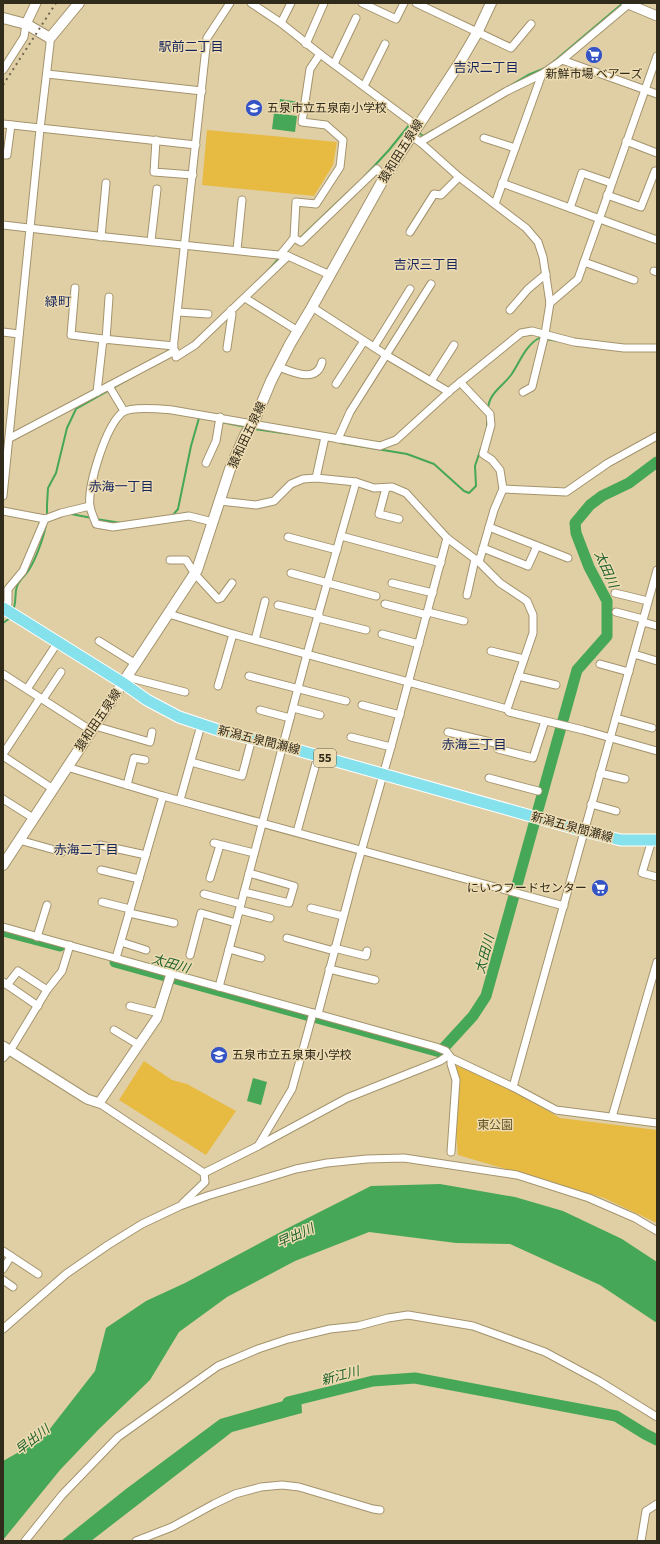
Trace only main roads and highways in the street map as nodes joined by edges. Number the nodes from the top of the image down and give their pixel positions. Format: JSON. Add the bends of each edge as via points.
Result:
{"nodes":[{"id":1,"x":79,"y":3,"type":"edge"},
{"id":2,"x":491,"y":3,"type":"edge"},
{"id":3,"x":3,"y":18,"type":"edge"},
{"id":4,"x":3,"y":609,"type":"edge"},
{"id":5,"x":125,"y":680,"type":"junction"},
{"id":6,"x":654,"y":840,"type":"edge"},
{"id":7,"x":3,"y":865,"type":"edge"}],
"edges":[{"from":1,"to":3,"type":"main road","via":[[50,38],[26,24]]},
{"from":2,"to":5,"type":"main road","name":"猿和田五泉線","via":[[477,33],[384,178],[298,331],[230,469],[195,574]]},
{"from":4,"to":5,"type":"main road","name":"新潟五泉間瀬線","number":"55"},
{"from":5,"to":6,"type":"main road","name":"新潟五泉間瀬線","number":"55","via":[[147,700],[201,725],[584,831],[621,840]]},
{"from":5,"to":7,"type":"main road","name":"猿和田五泉線"}]}
